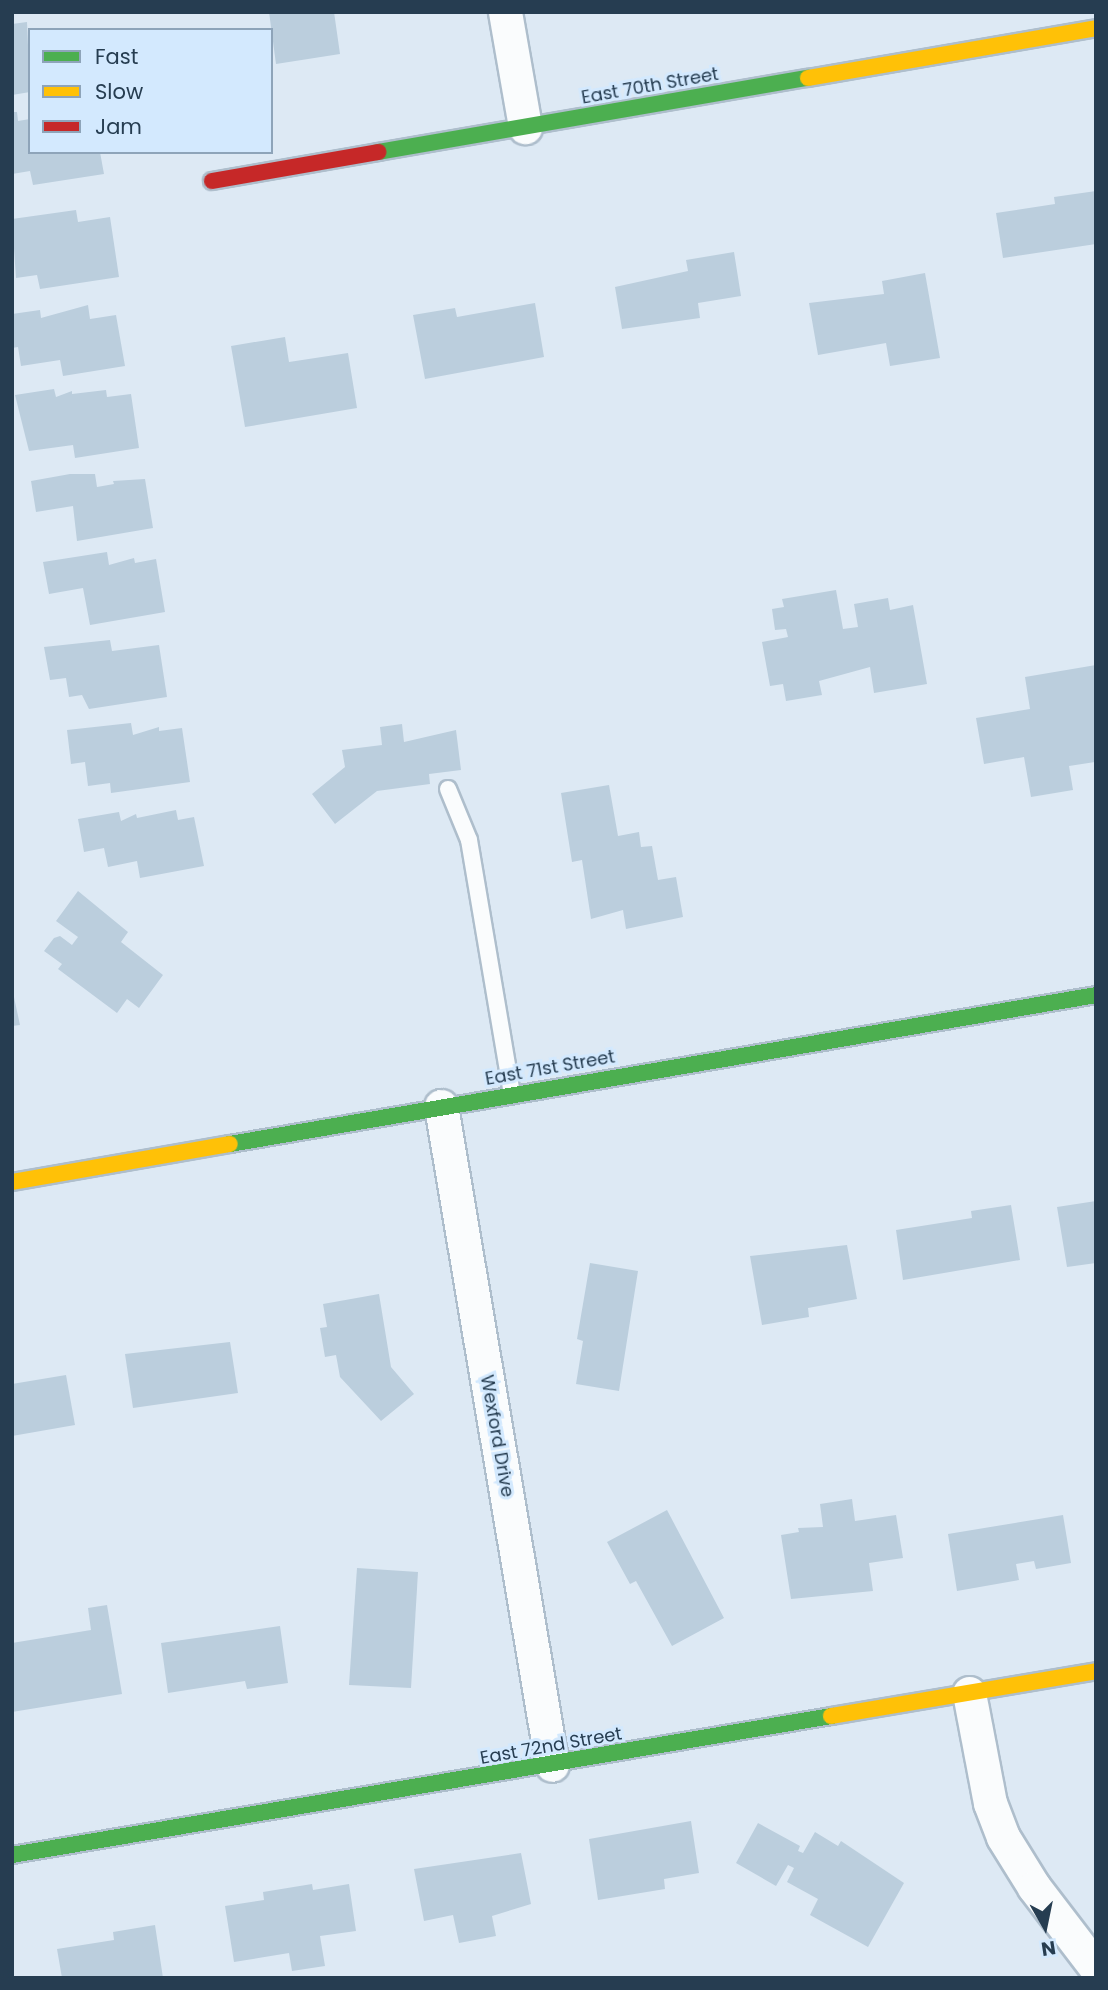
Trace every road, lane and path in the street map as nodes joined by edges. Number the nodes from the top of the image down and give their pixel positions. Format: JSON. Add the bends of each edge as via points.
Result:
{"nodes":[{"id":1,"x":505,"y":12,"type":"edge"},
{"id":2,"x":1096,"y":28,"type":"edge"},
{"id":3,"x":524,"y":127,"type":"junction"},
{"id":4,"x":212,"y":181,"type":"dead end"},
{"id":5,"x":448,"y":789,"type":"dead end"},
{"id":6,"x":1096,"y":995,"type":"edge"},
{"id":7,"x":512,"y":1094,"type":"junction"},
{"id":8,"x":441,"y":1106,"type":"junction"},
{"id":9,"x":12,"y":1182,"type":"edge"},
{"id":10,"x":1096,"y":1671,"type":"edge"},
{"id":11,"x":969,"y":1693,"type":"junction"},
{"id":12,"x":552,"y":1765,"type":"junction"},
{"id":13,"x":12,"y":1855,"type":"edge"},
{"id":14,"x":1096,"y":1968,"type":"edge"}],
"edges":[{"from":1,"to":3,"type":"street"},
{"from":2,"to":3,"type":"street","name":"East 70th Street"},
{"from":3,"to":4,"type":"street","name":"East 70th Street"},
{"from":5,"to":7,"type":"lane","via":[[469,840]]},
{"from":6,"to":7,"type":"street","name":"East 71st Street"},
{"from":7,"to":8,"type":"street","name":"East 71st Street"},
{"from":8,"to":9,"type":"street","name":"East 71st Street"},
{"from":8,"to":12,"type":"street","name":"Wexford Drive"},
{"from":10,"to":11,"type":"street","name":"East 72nd Street"},
{"from":11,"to":12,"type":"street","name":"East 72nd Street"},
{"from":11,"to":14,"type":"street","via":[[990,1803],[1003,1837],[1034,1887]]},
{"from":12,"to":13,"type":"street","name":"East 72nd Street"}]}
